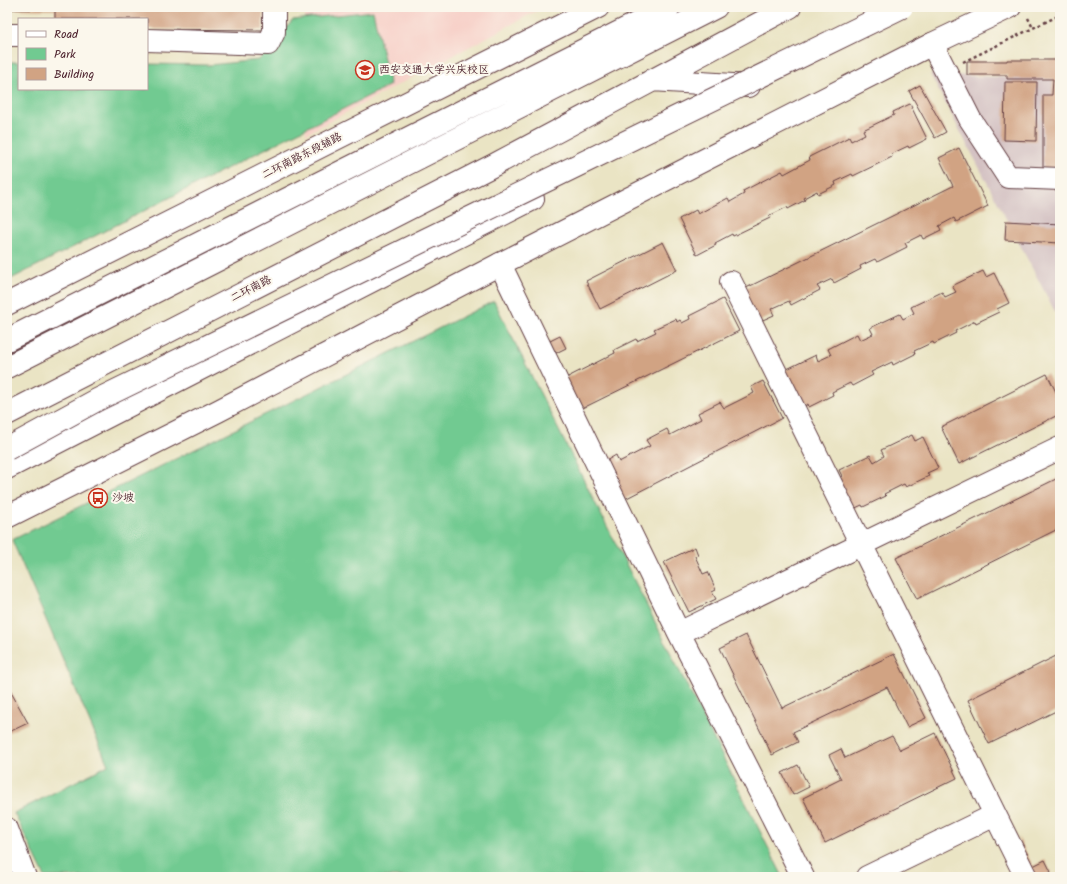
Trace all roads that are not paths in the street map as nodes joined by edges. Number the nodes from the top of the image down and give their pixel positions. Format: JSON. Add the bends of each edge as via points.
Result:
{"nodes":[{"id":1,"x":274,"y":7,"type":"edge"},
{"id":2,"x":598,"y":7,"type":"edge"},
{"id":3,"x":669,"y":7,"type":"edge"},
{"id":4,"x":716,"y":7,"type":"edge"},
{"id":5,"x":790,"y":7,"type":"edge"},
{"id":6,"x":902,"y":7,"type":"edge"},
{"id":7,"x":911,"y":7,"type":"edge"},
{"id":8,"x":1010,"y":7,"type":"edge"},
{"id":9,"x":7,"y":35,"type":"edge"},
{"id":10,"x":18,"y":35,"type":"edge"},
{"id":11,"x":148,"y":40,"type":"edge"},
{"id":12,"x":932,"y":44,"type":"junction"},
{"id":13,"x":652,"y":80,"type":"junction"},
{"id":14,"x":756,"y":86,"type":"junction"},
{"id":15,"x":1060,"y":179,"type":"edge"},
{"id":16,"x":500,"y":264,"type":"junction"},
{"id":17,"x":731,"y":282,"type":"dead end"},
{"id":18,"x":7,"y":304,"type":"edge"},
{"id":19,"x":7,"y":340,"type":"edge"},
{"id":20,"x":7,"y":367,"type":"edge"},
{"id":21,"x":7,"y":414,"type":"edge"},
{"id":22,"x":1060,"y":448,"type":"edge"},
{"id":23,"x":7,"y":449,"type":"edge"},
{"id":24,"x":7,"y":468,"type":"edge"},
{"id":25,"x":7,"y":517,"type":"edge"},
{"id":26,"x":861,"y":545,"type":"junction"},
{"id":27,"x":679,"y":633,"type":"junction"},
{"id":28,"x":995,"y":815,"type":"junction"},
{"id":29,"x":7,"y":829,"type":"edge"},
{"id":30,"x":25,"y":877,"type":"edge"},
{"id":31,"x":803,"y":877,"type":"edge"},
{"id":32,"x":867,"y":877,"type":"edge"},
{"id":33,"x":1026,"y":877,"type":"edge"}],
"edges":[{"from":1,"to":11,"type":"main road","via":[[274,32],[268,44]]},
{"from":2,"to":18,"type":"main road","name":"二环南路东段辅路"},
{"from":3,"to":19,"type":"main road"},
{"from":4,"to":20,"type":"main road"},
{"from":5,"to":13,"type":"main road","name":"二环南路"},
{"from":6,"to":23,"type":"main road","bridge":true,"via":[[97,400]]},
{"from":7,"to":14,"type":"main road"},
{"from":8,"to":12,"type":"main road"},
{"from":9,"to":10,"type":"main road"},
{"from":12,"to":15,"type":"main road","via":[[970,119],[1008,177]]},
{"from":12,"to":16,"type":"main road"},
{"from":13,"to":14,"type":"main road"},
{"from":13,"to":21,"type":"main road","name":"二环南路"},
{"from":14,"to":24,"type":"main road"},
{"from":16,"to":25,"type":"main road","via":[[218,411]]},
{"from":16,"to":27,"type":"main road"},
{"from":17,"to":26,"type":"main road"},
{"from":22,"to":26,"type":"main road"},
{"from":26,"to":27,"type":"main road"},
{"from":26,"to":28,"type":"main road"},
{"from":27,"to":31,"type":"main road"},
{"from":28,"to":32,"type":"main road"},
{"from":28,"to":33,"type":"main road"},
{"from":29,"to":30,"type":"main road"}]}
